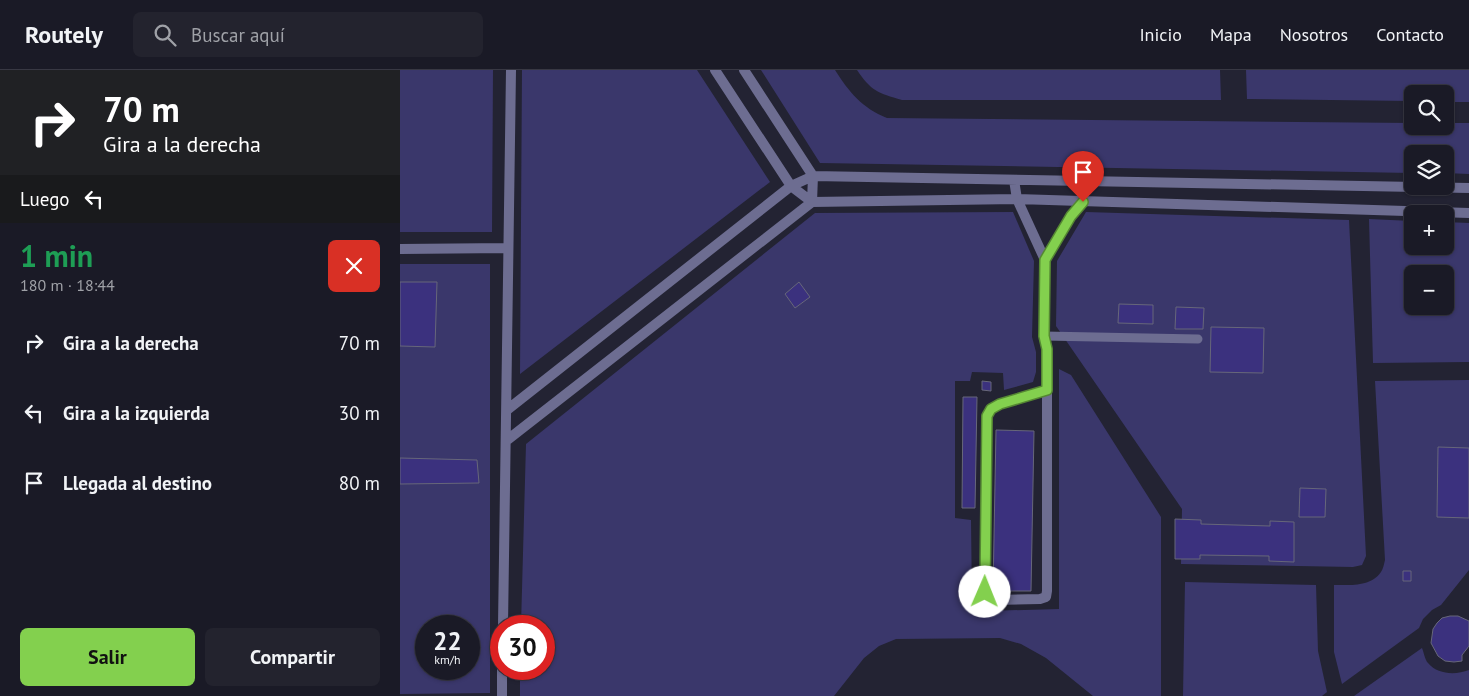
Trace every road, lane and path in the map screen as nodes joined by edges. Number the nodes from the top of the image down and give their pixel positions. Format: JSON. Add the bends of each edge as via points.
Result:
{"nodes":[{"id":1,"x":510,"y":70,"type":"edge"},
{"id":2,"x":715,"y":70,"type":"edge"},
{"id":3,"x":744,"y":70,"type":"edge"},
{"id":4,"x":814,"y":176,"type":"junction"},
{"id":5,"x":1014,"y":180,"type":"junction"},
{"id":6,"x":791,"y":186,"type":"junction"},
{"id":7,"x":1469,"y":188,"type":"edge"},
{"id":8,"x":1018,"y":199,"type":"junction"},
{"id":9,"x":812,"y":202,"type":"junction"},
{"id":10,"x":1083,"y":202,"type":"junction"},
{"id":11,"x":1469,"y":213,"type":"edge"},
{"id":12,"x":508,"y":248,"type":"junction"},
{"id":13,"x":400,"y":249,"type":"edge"},
{"id":14,"x":1045,"y":260,"type":"junction"},
{"id":15,"x":1044,"y":336,"type":"junction"},
{"id":16,"x":1198,"y":339,"type":"dead end"},
{"id":17,"x":1047,"y":390,"type":"junction"},
{"id":18,"x":507,"y":410,"type":"junction"},
{"id":19,"x":506,"y":442,"type":"junction"},
{"id":20,"x":503,"y":615,"type":"edge"},
{"id":21,"x":502,"y":680,"type":"edge"},
{"id":22,"x":502,"y":696,"type":"edge"}],
"edges":[{"from":1,"to":12,"type":"street"},
{"from":2,"to":6,"type":"street"},
{"from":3,"to":4,"type":"street"},
{"from":4,"to":5,"type":"street"},
{"from":4,"to":6,"type":"street"},
{"from":4,"to":9,"type":"street"},
{"from":5,"to":7,"type":"street"},
{"from":5,"to":8,"type":"street"},
{"from":6,"to":9,"type":"street"},
{"from":6,"to":18,"type":"street"},
{"from":8,"to":9,"type":"street"},
{"from":8,"to":10,"type":"street"},
{"from":8,"to":14,"type":"street"},
{"from":9,"to":19,"type":"street"},
{"from":10,"to":11,"type":"street"},
{"from":10,"to":14,"type":"street"},
{"from":12,"to":13,"type":"street"},
{"from":12,"to":18,"type":"street"},
{"from":14,"to":15,"type":"street"},
{"from":15,"to":16,"type":"lane"},
{"from":15,"to":17,"type":"street"},
{"from":17,"to":17,"type":"street","via":[[1046,597],[992,600],[986,598],[985,592],[987,416],[1000,404]]},
{"from":18,"to":19,"type":"street"},
{"from":19,"to":20,"type":"street"},
{"from":21,"to":22,"type":"street"}]}
